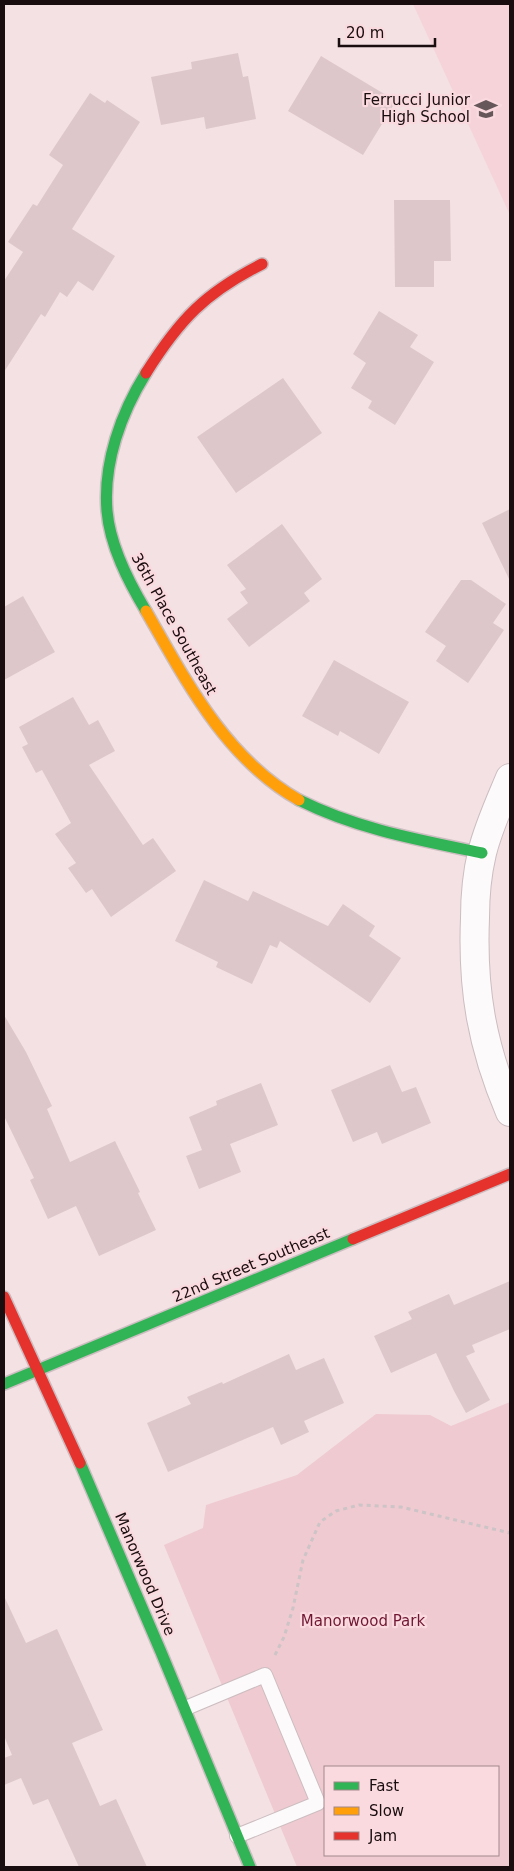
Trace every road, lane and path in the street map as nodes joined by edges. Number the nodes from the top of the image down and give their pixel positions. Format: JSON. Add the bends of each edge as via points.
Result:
{"nodes":[{"id":1,"x":262,"y":264,"type":"dead end"},
{"id":2,"x":510,"y":778,"type":"edge"},
{"id":3,"x":482,"y":853,"type":"junction"},
{"id":4,"x":510,"y":1112,"type":"edge"},
{"id":5,"x":510,"y":1174,"type":"edge"},
{"id":6,"x":4,"y":1297,"type":"edge"},
{"id":7,"x":39,"y":1369,"type":"junction"},
{"id":8,"x":4,"y":1384,"type":"edge"},
{"id":9,"x":510,"y":1533,"type":"edge"},
{"id":10,"x":265,"y":1675,"type":"junction"},
{"id":11,"x":186,"y":1708,"type":"junction"},
{"id":12,"x":237,"y":1836,"type":"junction"},
{"id":13,"x":250,"y":1867,"type":"edge"}],
"edges":[{"from":1,"to":3,"type":"street","name":"36th Place Southeast","via":[[230,281],[194,309],[171,335],[123,418],[113,448],[107,483],[107,511],[122,568],[217,728],[265,775],[297,799],[345,821]]},
{"from":2,"to":3,"type":"street"},
{"from":3,"to":4,"type":"street","via":[[476,897],[475,983],[492,1062]]},
{"from":5,"to":7,"type":"street","name":"22nd Street Southeast"},
{"from":6,"to":7,"type":"street","name":"Manorwood Drive"},
{"from":7,"to":8,"type":"street","name":"22nd Street Southeast"},
{"from":7,"to":11,"type":"street","name":"Manorwood Drive"},
{"from":9,"to":10,"type":"path","via":[[401,1506],[359,1506],[336,1511],[320,1522],[302,1560],[284,1637]]},
{"from":10,"to":11,"type":"lane"},
{"from":10,"to":12,"type":"lane","via":[[318,1803]]},
{"from":11,"to":12,"type":"street","name":"Manorwood Drive"},
{"from":12,"to":13,"type":"street","name":"Manorwood Drive"}]}
